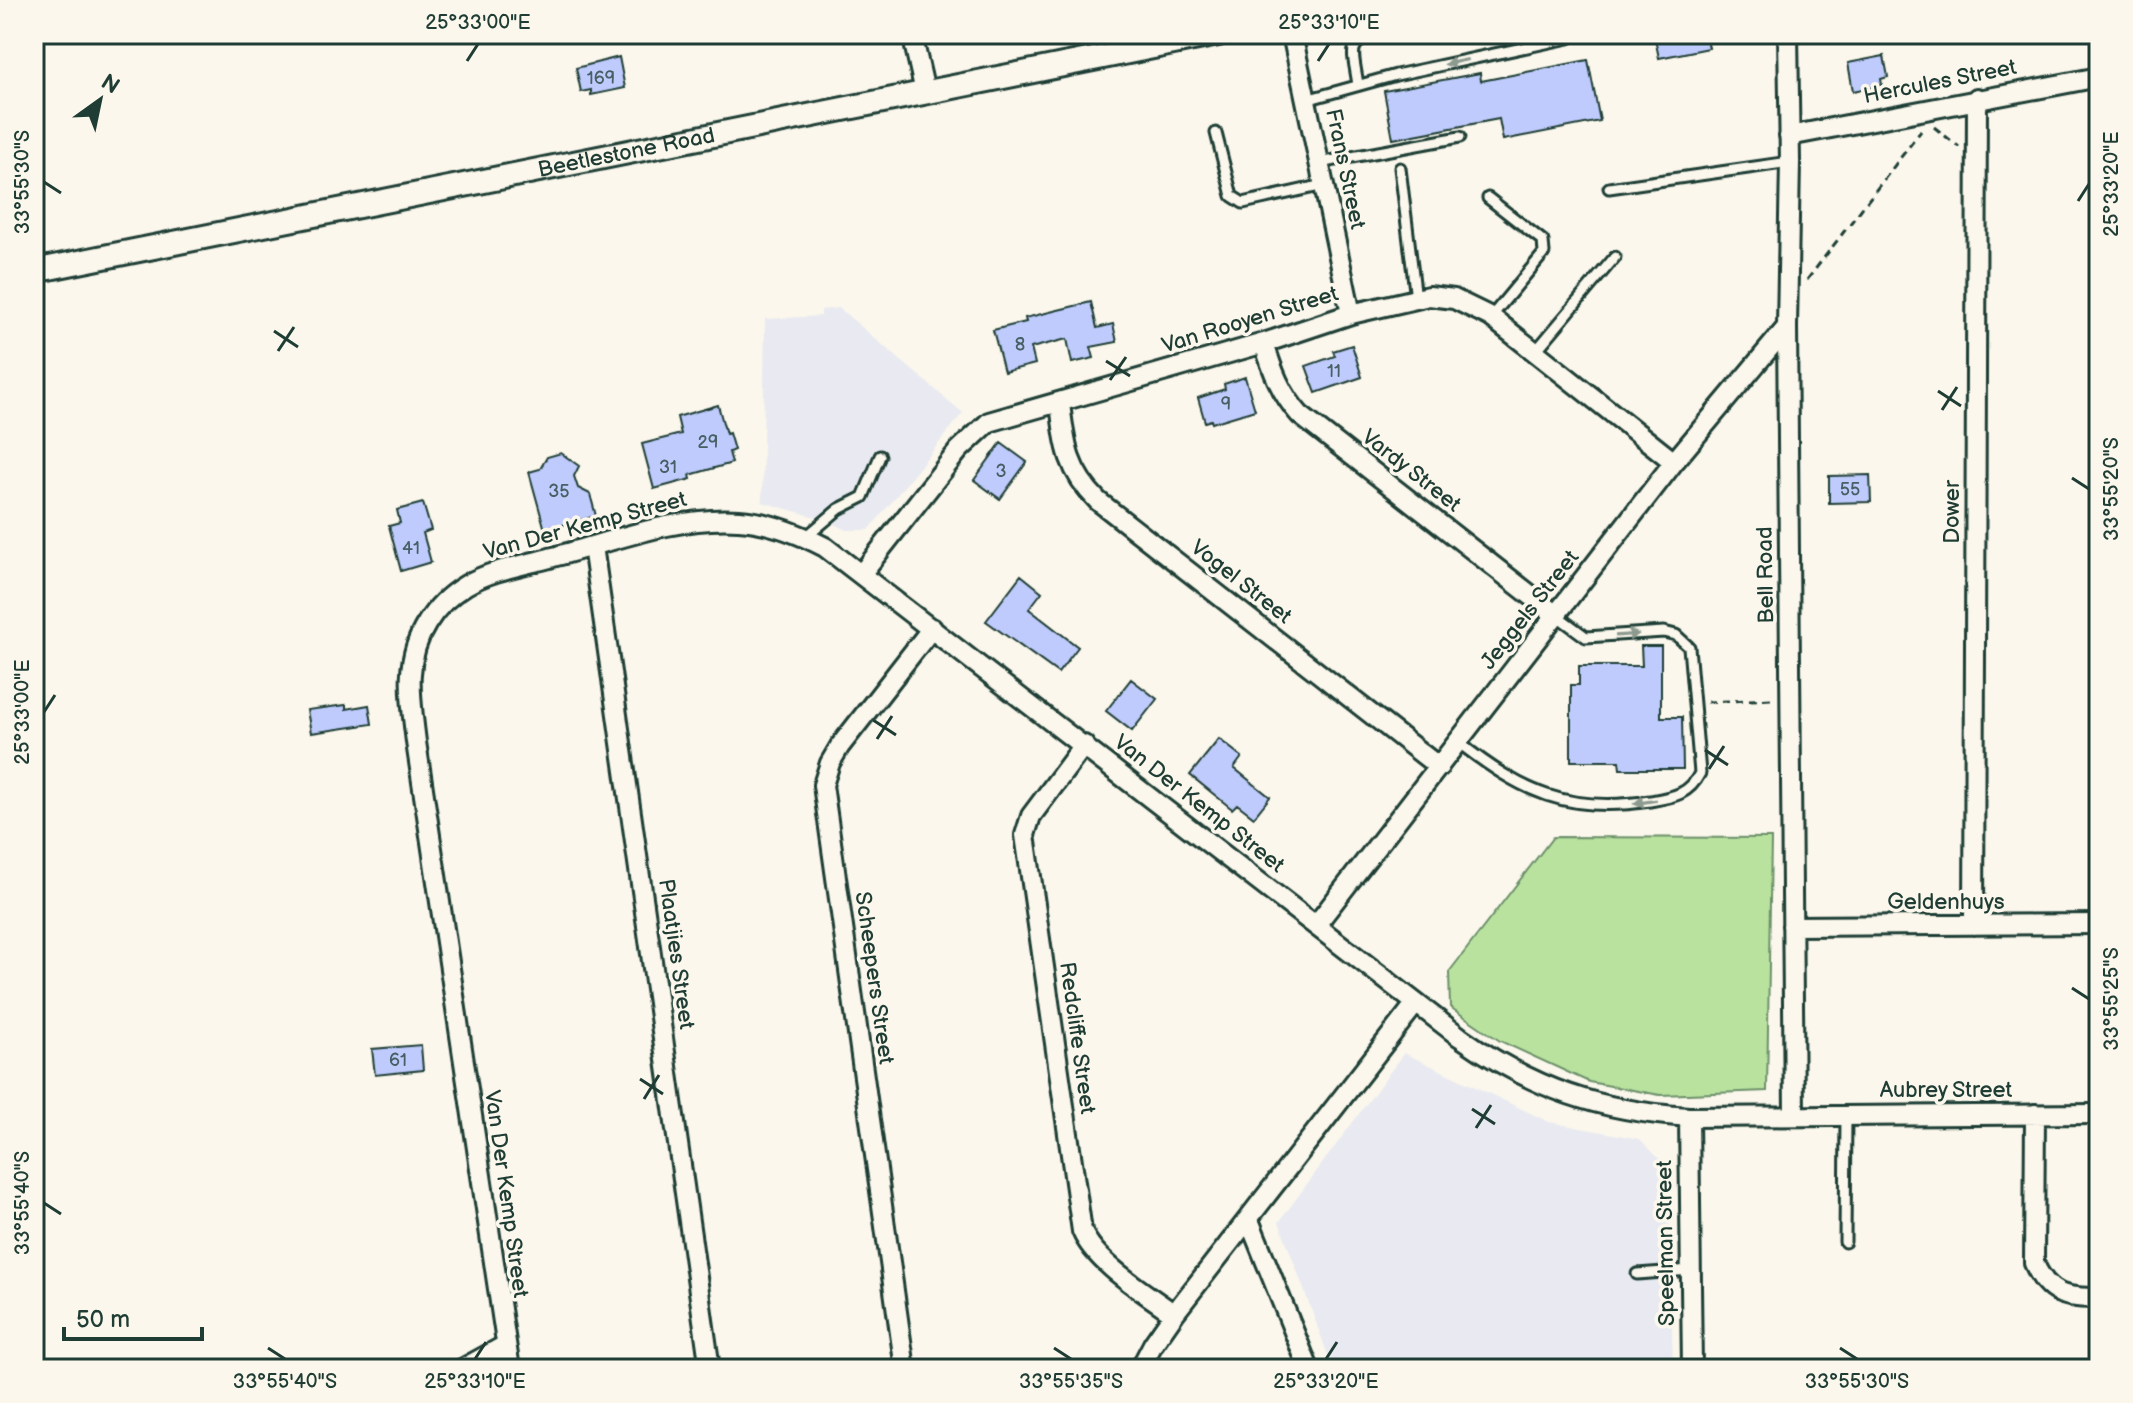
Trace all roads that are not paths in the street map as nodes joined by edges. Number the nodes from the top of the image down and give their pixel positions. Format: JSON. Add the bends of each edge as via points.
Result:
{"nodes":[{"id":1,"x":912,"y":34,"type":"edge"},
{"id":2,"x":1218,"y":34,"type":"edge"},
{"id":3,"x":1292,"y":34,"type":"edge"},
{"id":4,"x":1384,"y":34,"type":"edge"},
{"id":5,"x":1530,"y":34,"type":"edge"},
{"id":6,"x":1788,"y":34,"type":"edge"},
{"id":7,"x":1569,"y":38,"type":"dead end"},
{"id":8,"x":1532,"y":46,"type":"junction"},
{"id":9,"x":2099,"y":77,"type":"edge"},
{"id":10,"x":1358,"y":85,"type":"junction"},
{"id":11,"x":925,"y":92,"type":"junction"},
{"id":12,"x":1977,"y":98,"type":"junction"},
{"id":13,"x":1306,"y":100,"type":"junction"},
{"id":14,"x":1216,"y":133,"type":"dead end"},
{"id":15,"x":1789,"y":136,"type":"junction"},
{"id":16,"x":1460,"y":137,"type":"dead end"},
{"id":17,"x":1790,"y":162,"type":"junction"},
{"id":18,"x":1319,"y":163,"type":"junction"},
{"id":19,"x":1400,"y":168,"type":"dead end"},
{"id":20,"x":1324,"y":185,"type":"junction"},
{"id":21,"x":1609,"y":188,"type":"dead end"},
{"id":22,"x":1488,"y":198,"type":"dead end"},
{"id":23,"x":1615,"y":257,"type":"dead end"},
{"id":24,"x":34,"y":271,"type":"edge"},
{"id":25,"x":1416,"y":299,"type":"junction"},
{"id":26,"x":1351,"y":314,"type":"junction"},
{"id":27,"x":1491,"y":317,"type":"junction"},
{"id":28,"x":1787,"y":327,"type":"junction"},
{"id":29,"x":1264,"y":343,"type":"junction"},
{"id":30,"x":1535,"y":352,"type":"junction"},
{"id":31,"x":1060,"y":403,"type":"junction"},
{"id":32,"x":880,"y":456,"type":"dead end"},
{"id":33,"x":1674,"y":462,"type":"junction"},
{"id":34,"x":806,"y":537,"type":"junction"},
{"id":35,"x":593,"y":546,"type":"junction"},
{"id":36,"x":862,"y":573,"type":"junction"},
{"id":37,"x":1556,"y":615,"type":"junction"},
{"id":38,"x":932,"y":628,"type":"junction"},
{"id":39,"x":1458,"y":742,"type":"junction"},
{"id":40,"x":1084,"y":745,"type":"junction"},
{"id":41,"x":1439,"y":767,"type":"junction"},
{"id":42,"x":2099,"y":924,"type":"edge"},
{"id":43,"x":1316,"y":925,"type":"junction"},
{"id":44,"x":1974,"y":925,"type":"junction"},
{"id":45,"x":1792,"y":926,"type":"junction"},
{"id":46,"x":1416,"y":1003,"type":"junction"},
{"id":47,"x":2035,"y":1114,"type":"junction"},
{"id":48,"x":2099,"y":1114,"type":"edge"},
{"id":49,"x":1794,"y":1115,"type":"junction"},
{"id":50,"x":1846,"y":1115,"type":"junction"},
{"id":51,"x":1689,"y":1117,"type":"junction"},
{"id":52,"x":1249,"y":1220,"type":"junction"},
{"id":53,"x":1845,"y":1242,"type":"dead end"},
{"id":54,"x":1691,"y":1270,"type":"junction"},
{"id":55,"x":1637,"y":1274,"type":"dead end"},
{"id":56,"x":2099,"y":1298,"type":"edge"},
{"id":57,"x":1174,"y":1314,"type":"junction"},
{"id":58,"x":504,"y":1346,"type":"junction"},
{"id":59,"x":462,"y":1369,"type":"edge"},
{"id":60,"x":510,"y":1369,"type":"edge"},
{"id":61,"x":710,"y":1369,"type":"edge"},
{"id":62,"x":905,"y":1369,"type":"edge"},
{"id":63,"x":1140,"y":1369,"type":"edge"},
{"id":64,"x":1309,"y":1369,"type":"edge"},
{"id":65,"x":1692,"y":1369,"type":"edge"}],
"edges":[{"from":1,"to":11,"type":"street"},
{"from":2,"to":11,"type":"street","name":"Beetlestone Road"},
{"from":3,"to":13,"type":"street","name":"Frans Street"},
{"from":4,"to":10,"type":"lane","via":[[1355,43]]},
{"from":5,"to":8,"type":"lane"},
{"from":6,"to":15,"type":"street","name":"Bell Road"},
{"from":7,"to":8,"type":"lane"},
{"from":8,"to":10,"type":"lane","one_way":true},
{"from":9,"to":12,"type":"street","name":"Hercules Street"},
{"from":10,"to":13,"type":"lane"},
{"from":11,"to":24,"type":"street","name":"Beetlestone Road"},
{"from":12,"to":15,"type":"street","name":"Hercules Street"},
{"from":12,"to":44,"type":"street","name":"Dower"},
{"from":13,"to":18,"type":"street","name":"Frans Street"},
{"from":14,"to":20,"type":"lane","via":[[1236,201]]},
{"from":15,"to":17,"type":"street","name":"Bell Road"},
{"from":16,"to":18,"type":"lane"},
{"from":17,"to":21,"type":"lane"},
{"from":17,"to":28,"type":"street","name":"Bell Road"},
{"from":18,"to":20,"type":"street","name":"Frans Street"},
{"from":19,"to":25,"type":"lane"},
{"from":20,"to":26,"type":"street","name":"Frans Street"},
{"from":22,"to":27,"type":"lane","via":[[1545,247]]},
{"from":23,"to":30,"type":"lane"},
{"from":25,"to":26,"type":"street","name":"Van Rooyen Street"},
{"from":25,"to":27,"type":"street","name":"Van Rooyen Street","via":[[1454,299]]},
{"from":26,"to":29,"type":"street","name":"Van Rooyen Street"},
{"from":27,"to":30,"type":"street","name":"Van Rooyen Street"},
{"from":28,"to":33,"type":"street","name":"Jeggels Street"},
{"from":28,"to":45,"type":"street","name":"Bell Road"},
{"from":29,"to":31,"type":"street","name":"Van Rooyen Street"},
{"from":29,"to":37,"type":"street","name":"Vardy Street","via":[[1280,388],[1300,415]]},
{"from":30,"to":33,"type":"street","name":"Van Rooyen Street"},
{"from":31,"to":36,"type":"street","name":"Van Rooyen Street","via":[[1002,417],[976,432]]},
{"from":31,"to":41,"type":"street","name":"Vogel Street","via":[[1070,462],[1098,501]]},
{"from":32,"to":34,"type":"lane","via":[[863,497]]},
{"from":33,"to":37,"type":"street","name":"Jeggels Street"},
{"from":34,"to":35,"type":"street","name":"Van Der Kemp Street","via":[[760,522],[718,519]]},
{"from":34,"to":36,"type":"street","name":"Van Der Kemp Street"},
{"from":35,"to":58,"type":"street","name":"Van Der Kemp Street","via":[[511,569],[453,594],[428,621],[410,666],[416,742]]},
{"from":35,"to":61,"type":"street","name":"Plaatjies Street"},
{"from":36,"to":38,"type":"street","name":"Van Der Kemp Street"},
{"from":37,"to":39,"type":"street","name":"Jeggels Street"},
{"from":37,"to":39,"type":"lane","one_way":true,"via":[[1586,637],[1664,632],[1689,647],[1700,773],[1687,791],[1634,804],[1579,804],[1496,772]]},
{"from":38,"to":40,"type":"street","name":"Van Der Kemp Street"},
{"from":38,"to":62,"type":"street","name":"Scheepers Street","via":[[840,746],[823,785]]},
{"from":39,"to":41,"type":"street","name":"Jeggels Street"},
{"from":40,"to":43,"type":"street","name":"Van Der Kemp Street"},
{"from":40,"to":57,"type":"street","name":"Redcliffe Street","via":[[1031,816],[1025,835],[1082,1231],[1105,1260]]},
{"from":41,"to":43,"type":"street","name":"Jeggels Street"},
{"from":42,"to":44,"type":"street","name":"Geldenhuys"},
{"from":43,"to":46,"type":"street","name":"Van Der Kemp Street"},
{"from":44,"to":45,"type":"street","name":"Geldenhuys"},
{"from":45,"to":49,"type":"street","name":"Bell Road"},
{"from":46,"to":51,"type":"street","name":"Van Der Kemp Street","via":[[1497,1062],[1560,1093],[1625,1111]]},
{"from":46,"to":52,"type":"street"},
{"from":47,"to":48,"type":"street","name":"Aubrey Street"},
{"from":47,"to":50,"type":"street","name":"Aubrey Street"},
{"from":47,"to":56,"type":"street","via":[[2034,1263],[2056,1292]]},
{"from":49,"to":50,"type":"street","name":"Aubrey Street"},
{"from":49,"to":51,"type":"street","name":"Van Der Kemp Street"},
{"from":50,"to":53,"type":"lane"},
{"from":51,"to":54,"type":"street","name":"Speelman Street"},
{"from":52,"to":57,"type":"street"},
{"from":52,"to":64,"type":"street"},
{"from":54,"to":55,"type":"lane"},
{"from":54,"to":65,"type":"street","name":"Speelman Street"},
{"from":57,"to":63,"type":"street"},
{"from":58,"to":59,"type":"street"},
{"from":58,"to":60,"type":"street","name":"Van Der Kemp Street"}]}
